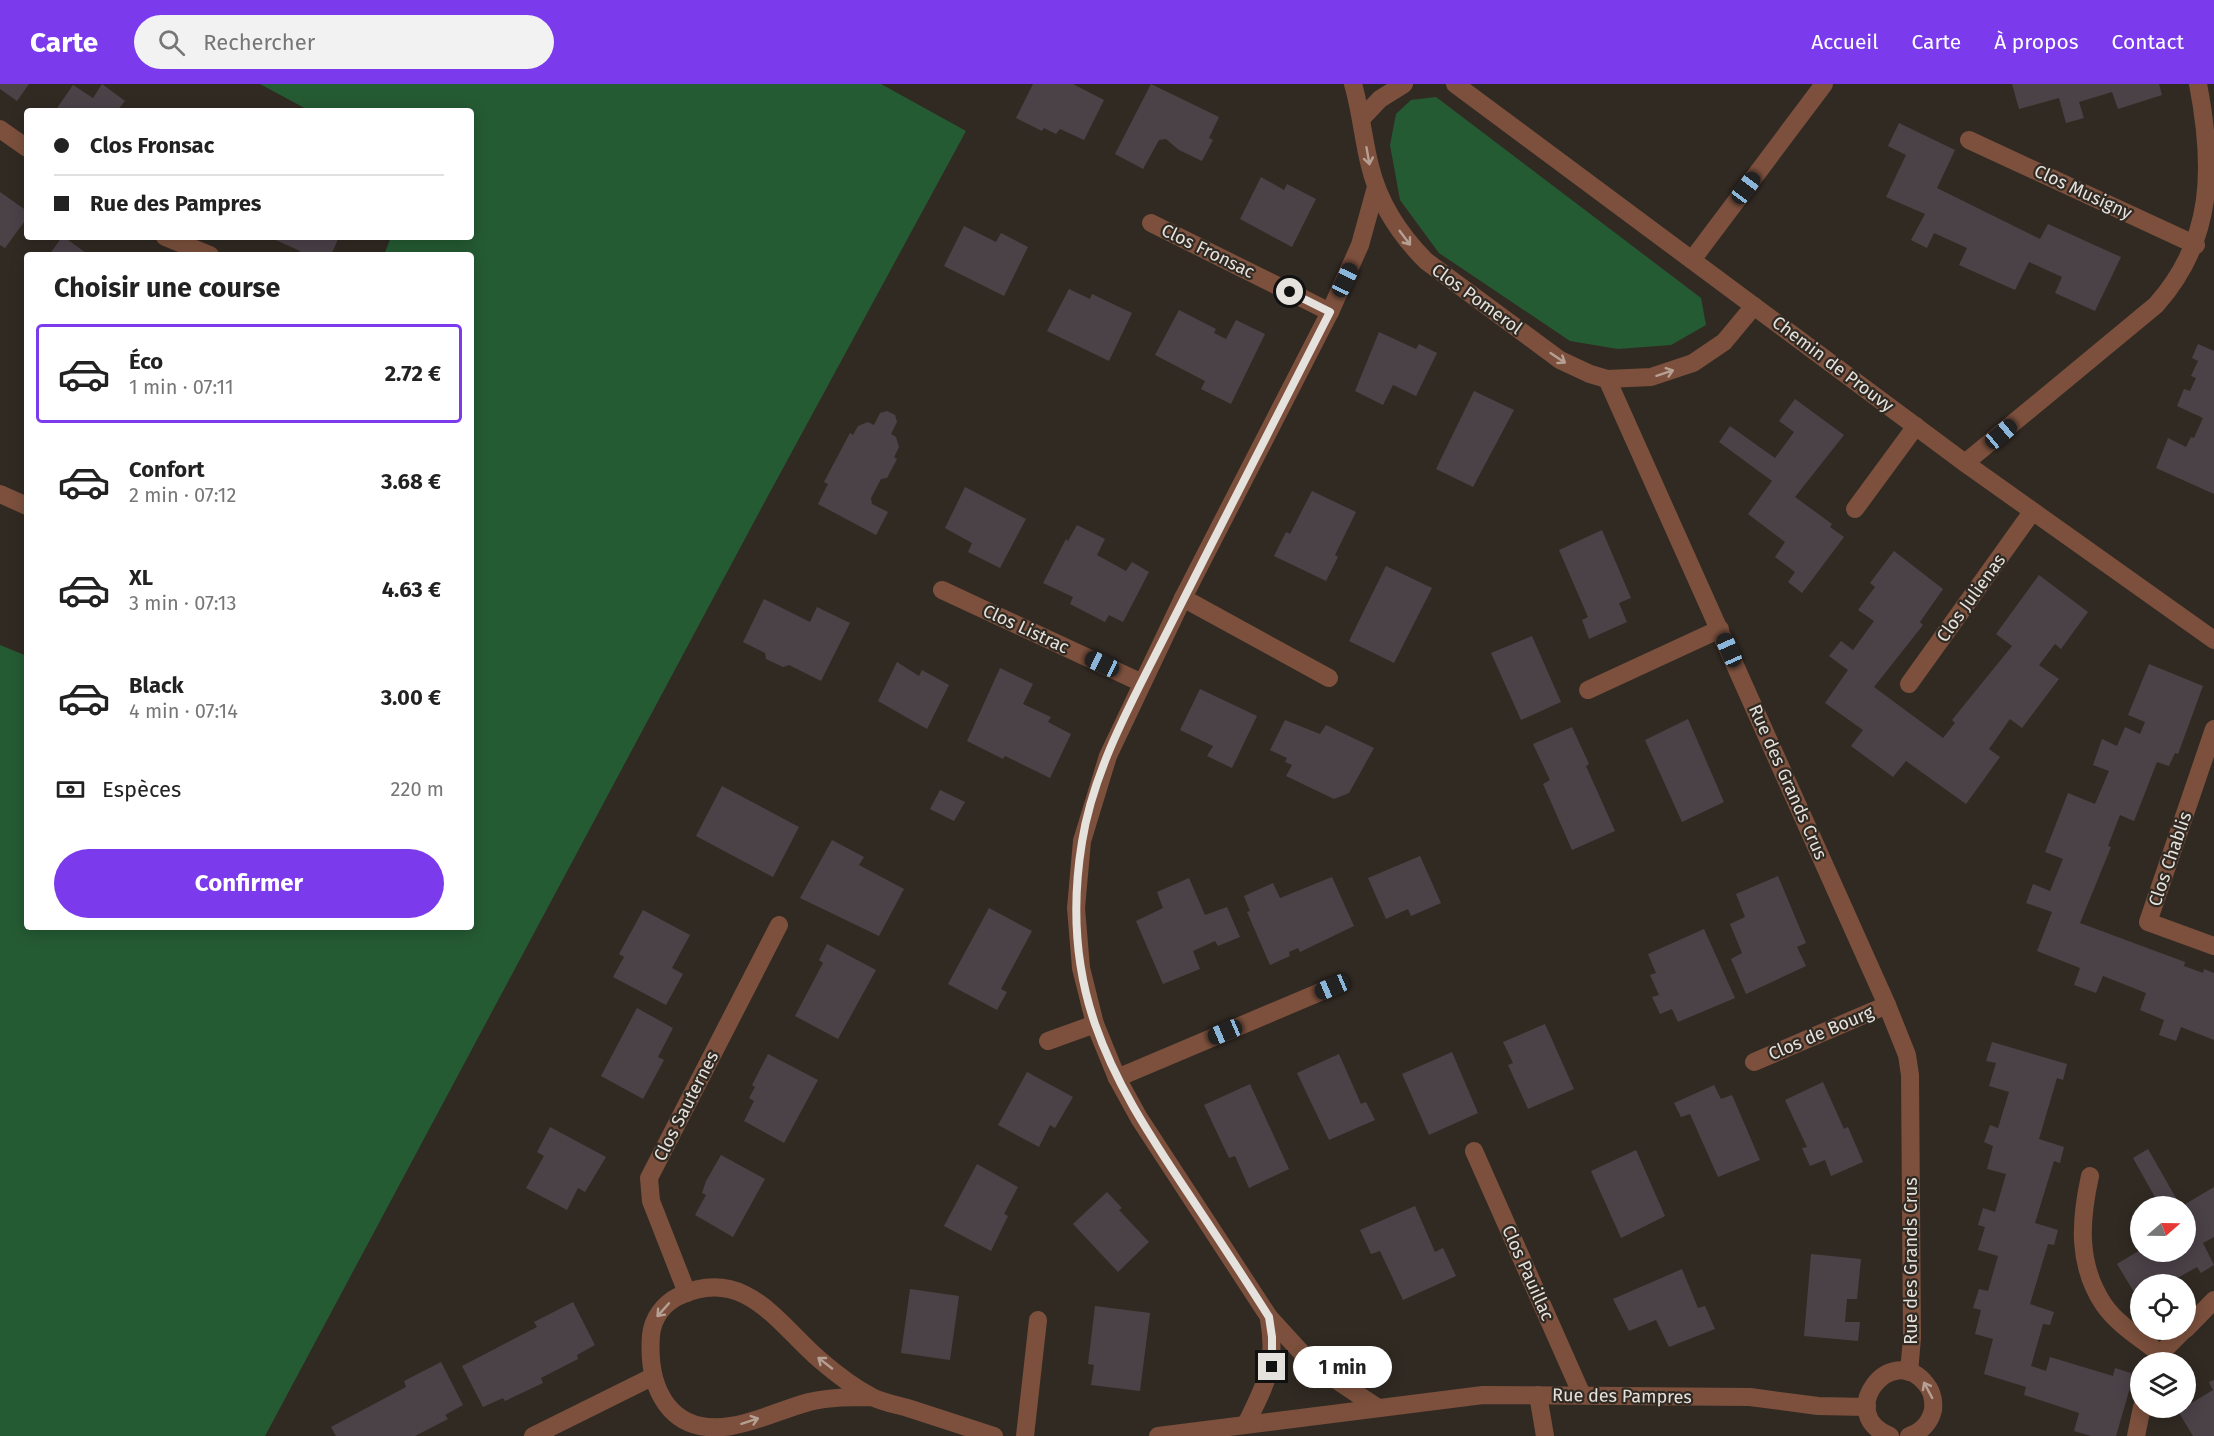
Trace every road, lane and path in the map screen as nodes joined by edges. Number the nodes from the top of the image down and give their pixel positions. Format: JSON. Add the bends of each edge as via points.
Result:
{"nodes":[{"id":1,"x":1353,"y":84,"type":"edge"},
{"id":2,"x":1404,"y":84,"type":"edge"},
{"id":3,"x":1455,"y":84,"type":"edge"},
{"id":4,"x":1824,"y":84,"type":"edge"},
{"id":5,"x":2198,"y":84,"type":"edge"},
{"id":6,"x":1362,"y":118,"type":"junction"},
{"id":7,"x":0,"y":129,"type":"edge"},
{"id":8,"x":1969,"y":140,"type":"dead end"},
{"id":9,"x":24,"y":146,"type":"edge"},
{"id":10,"x":1376,"y":187,"type":"junction"},
{"id":11,"x":1151,"y":223,"type":"dead end"},
{"id":12,"x":172,"y":240,"type":"edge"},
{"id":13,"x":2196,"y":245,"type":"junction"},
{"id":14,"x":202,"y":252,"type":"edge"},
{"id":15,"x":1692,"y":260,"type":"junction"},
{"id":16,"x":1754,"y":306,"type":"junction"},
{"id":17,"x":1330,"y":312,"type":"junction"},
{"id":18,"x":1607,"y":379,"type":"junction"},
{"id":19,"x":1916,"y":426,"type":"junction"},
{"id":20,"x":1965,"y":463,"type":"junction"},
{"id":21,"x":0,"y":494,"type":"edge"},
{"id":22,"x":24,"y":506,"type":"edge"},
{"id":23,"x":1855,"y":510,"type":"dead end"},
{"id":24,"x":2032,"y":512,"type":"junction"},
{"id":25,"x":942,"y":590,"type":"dead end"},
{"id":26,"x":1184,"y":598,"type":"junction"},
{"id":27,"x":1720,"y":629,"type":"junction"},
{"id":28,"x":2214,"y":640,"type":"edge"},
{"id":29,"x":1329,"y":678,"type":"dead end"},
{"id":30,"x":1142,"y":683,"type":"junction"},
{"id":31,"x":1909,"y":684,"type":"dead end"},
{"id":32,"x":1588,"y":690,"type":"dead end"},
{"id":33,"x":2214,"y":729,"type":"edge"},
{"id":34,"x":779,"y":926,"type":"dead end"},
{"id":35,"x":2214,"y":946,"type":"edge"},
{"id":36,"x":1332,"y":987,"type":"dead end"},
{"id":37,"x":1887,"y":1005,"type":"junction"},
{"id":38,"x":1095,"y":1024,"type":"junction"},
{"id":39,"x":1048,"y":1041,"type":"dead end"},
{"id":40,"x":1754,"y":1062,"type":"dead end"},
{"id":41,"x":1117,"y":1078,"type":"junction"},
{"id":42,"x":1474,"y":1151,"type":"dead end"},
{"id":43,"x":2090,"y":1176,"type":"dead end"},
{"id":44,"x":687,"y":1293,"type":"junction"},
{"id":45,"x":2214,"y":1300,"type":"edge"},
{"id":46,"x":1269,"y":1317,"type":"junction"},
{"id":47,"x":2196,"y":1318,"type":"edge"},
{"id":48,"x":1038,"y":1320,"type":"dead end"},
{"id":49,"x":2174,"y":1340,"type":"edge"},
{"id":50,"x":2151,"y":1352,"type":"edge"},
{"id":51,"x":2163,"y":1352,"type":"edge"},
{"id":52,"x":1909,"y":1372,"type":"junction"},
{"id":53,"x":652,"y":1377,"type":"junction"},
{"id":54,"x":1538,"y":1395,"type":"junction"},
{"id":55,"x":1582,"y":1395,"type":"junction"},
{"id":56,"x":872,"y":1397,"type":"junction"},
{"id":57,"x":1867,"y":1407,"type":"junction"},
{"id":58,"x":1378,"y":1408,"type":"junction"},
{"id":59,"x":2140,"y":1418,"type":"edge"},
{"id":60,"x":1246,"y":1424,"type":"junction"},
{"id":61,"x":1933,"y":1430,"type":"edge"},
{"id":62,"x":1170,"y":1435,"type":"edge"},
{"id":63,"x":533,"y":1436,"type":"edge"},
{"id":64,"x":994,"y":1436,"type":"edge"},
{"id":65,"x":1025,"y":1436,"type":"edge"},
{"id":66,"x":1545,"y":1436,"type":"edge"},
{"id":67,"x":1890,"y":1436,"type":"edge"},
{"id":68,"x":1909,"y":1436,"type":"edge"},
{"id":69,"x":2136,"y":1436,"type":"edge"}],
"edges":[{"from":1,"to":6,"type":"street"},
{"from":2,"to":6,"type":"street","via":[[1380,99]]},
{"from":3,"to":15,"type":"street","name":"Chemin de Prouvy"},
{"from":4,"to":15,"type":"street"},
{"from":5,"to":13,"type":"street","via":[[2209,130],[2212,184],[2211,201]]},
{"from":6,"to":10,"type":"street","one_way":true},
{"from":7,"to":9,"type":"street"},
{"from":8,"to":13,"type":"street","name":"Clos Musigny"},
{"from":10,"to":17,"type":"street","via":[[1360,245]]},
{"from":10,"to":18,"type":"street","name":"Clos Pomerol","one_way":true,"via":[[1398,228],[1426,261],[1560,360]]},
{"from":11,"to":17,"type":"street","name":"Clos Fronsac"},
{"from":12,"to":14,"type":"street"},
{"from":13,"to":20,"type":"street","via":[[2182,273],[2156,305]]},
{"from":15,"to":16,"type":"street","name":"Chemin de Prouvy"},
{"from":18,"to":16,"type":"street","one_way":true,"via":[[1651,377],[1693,363],[1724,342]]},
{"from":16,"to":19,"type":"street","name":"Chemin de Prouvy"},
{"from":17,"to":26,"type":"street"},
{"from":18,"to":27,"type":"street","name":"Rue des Grands Crus"},
{"from":19,"to":20,"type":"street","name":"Chemin de Prouvy"},
{"from":19,"to":23,"type":"street"},
{"from":20,"to":24,"type":"street","name":"Chemin de Prouvy"},
{"from":21,"to":22,"type":"street"},
{"from":24,"to":28,"type":"street","name":"Chemin de Prouvy"},
{"from":24,"to":31,"type":"street","name":"Clos Julienas"},
{"from":25,"to":30,"type":"street","name":"Clos Listrac"},
{"from":26,"to":29,"type":"street"},
{"from":26,"to":30,"type":"street"},
{"from":27,"to":32,"type":"street"},
{"from":27,"to":37,"type":"street","name":"Rue des Grands Crus"},
{"from":30,"to":38,"type":"street","via":[[1108,756],[1082,841],[1077,937]]},
{"from":33,"to":35,"type":"street","name":"Clos Chablis","via":[[2148,922]]},
{"from":34,"to":44,"type":"street","name":"Clos Sauternes","via":[[649,1179],[651,1201]]},
{"from":36,"to":41,"type":"street"},
{"from":37,"to":40,"type":"street","name":"Clos de Bourg"},
{"from":37,"to":52,"type":"street","name":"Rue des Grands Crus","via":[[1907,1054],[1912,1098]]},
{"from":38,"to":39,"type":"street"},
{"from":38,"to":41,"type":"street"},
{"from":41,"to":46,"type":"street"},
{"from":42,"to":55,"type":"street","name":"Clos Pauillac"},
{"from":43,"to":50,"type":"street","via":[[2081,1229],[2082,1249],[2094,1286],[2105,1306]]},
{"from":44,"to":53,"type":"street","one_way":true,"via":[[663,1307],[656,1317],[650,1347]]},
{"from":56,"to":44,"type":"street","one_way":true,"via":[[820,1360],[759,1301],[746,1294],[718,1289]]},
{"from":45,"to":47,"type":"street"},
{"from":46,"to":58,"type":"street","via":[[1311,1362]]},
{"from":46,"to":60,"type":"street","via":[[1272,1367]]},
{"from":48,"to":65,"type":"street"},
{"from":49,"to":51,"type":"street"},
{"from":52,"to":57,"type":"street","via":[[1896,1371],[1879,1378],[1871,1388]]},
{"from":61,"to":52,"type":"street","one_way":true,"via":[[1931,1393],[1920,1378]]},
{"from":53,"to":56,"type":"street","one_way":true,"via":[[665,1405],[675,1415],[699,1426],[715,1428],[742,1424],[811,1401]]},
{"from":53,"to":63,"type":"street"},
{"from":54,"to":55,"type":"street","name":"Rue des Pampres"},
{"from":54,"to":58,"type":"street","name":"Rue des Pampres","via":[[1483,1395]]},
{"from":54,"to":66,"type":"street"},
{"from":55,"to":57,"type":"street","name":"Rue des Pampres","via":[[1750,1397],[1818,1406]]},
{"from":56,"to":64,"type":"street"},
{"from":57,"to":67,"type":"street","via":[[1873,1424]]},
{"from":58,"to":60,"type":"street","name":"Rue des Pampres"},
{"from":59,"to":69,"type":"street"},
{"from":60,"to":62,"type":"street","name":"Rue des Pampres"},
{"from":61,"to":68,"type":"street"}]}
